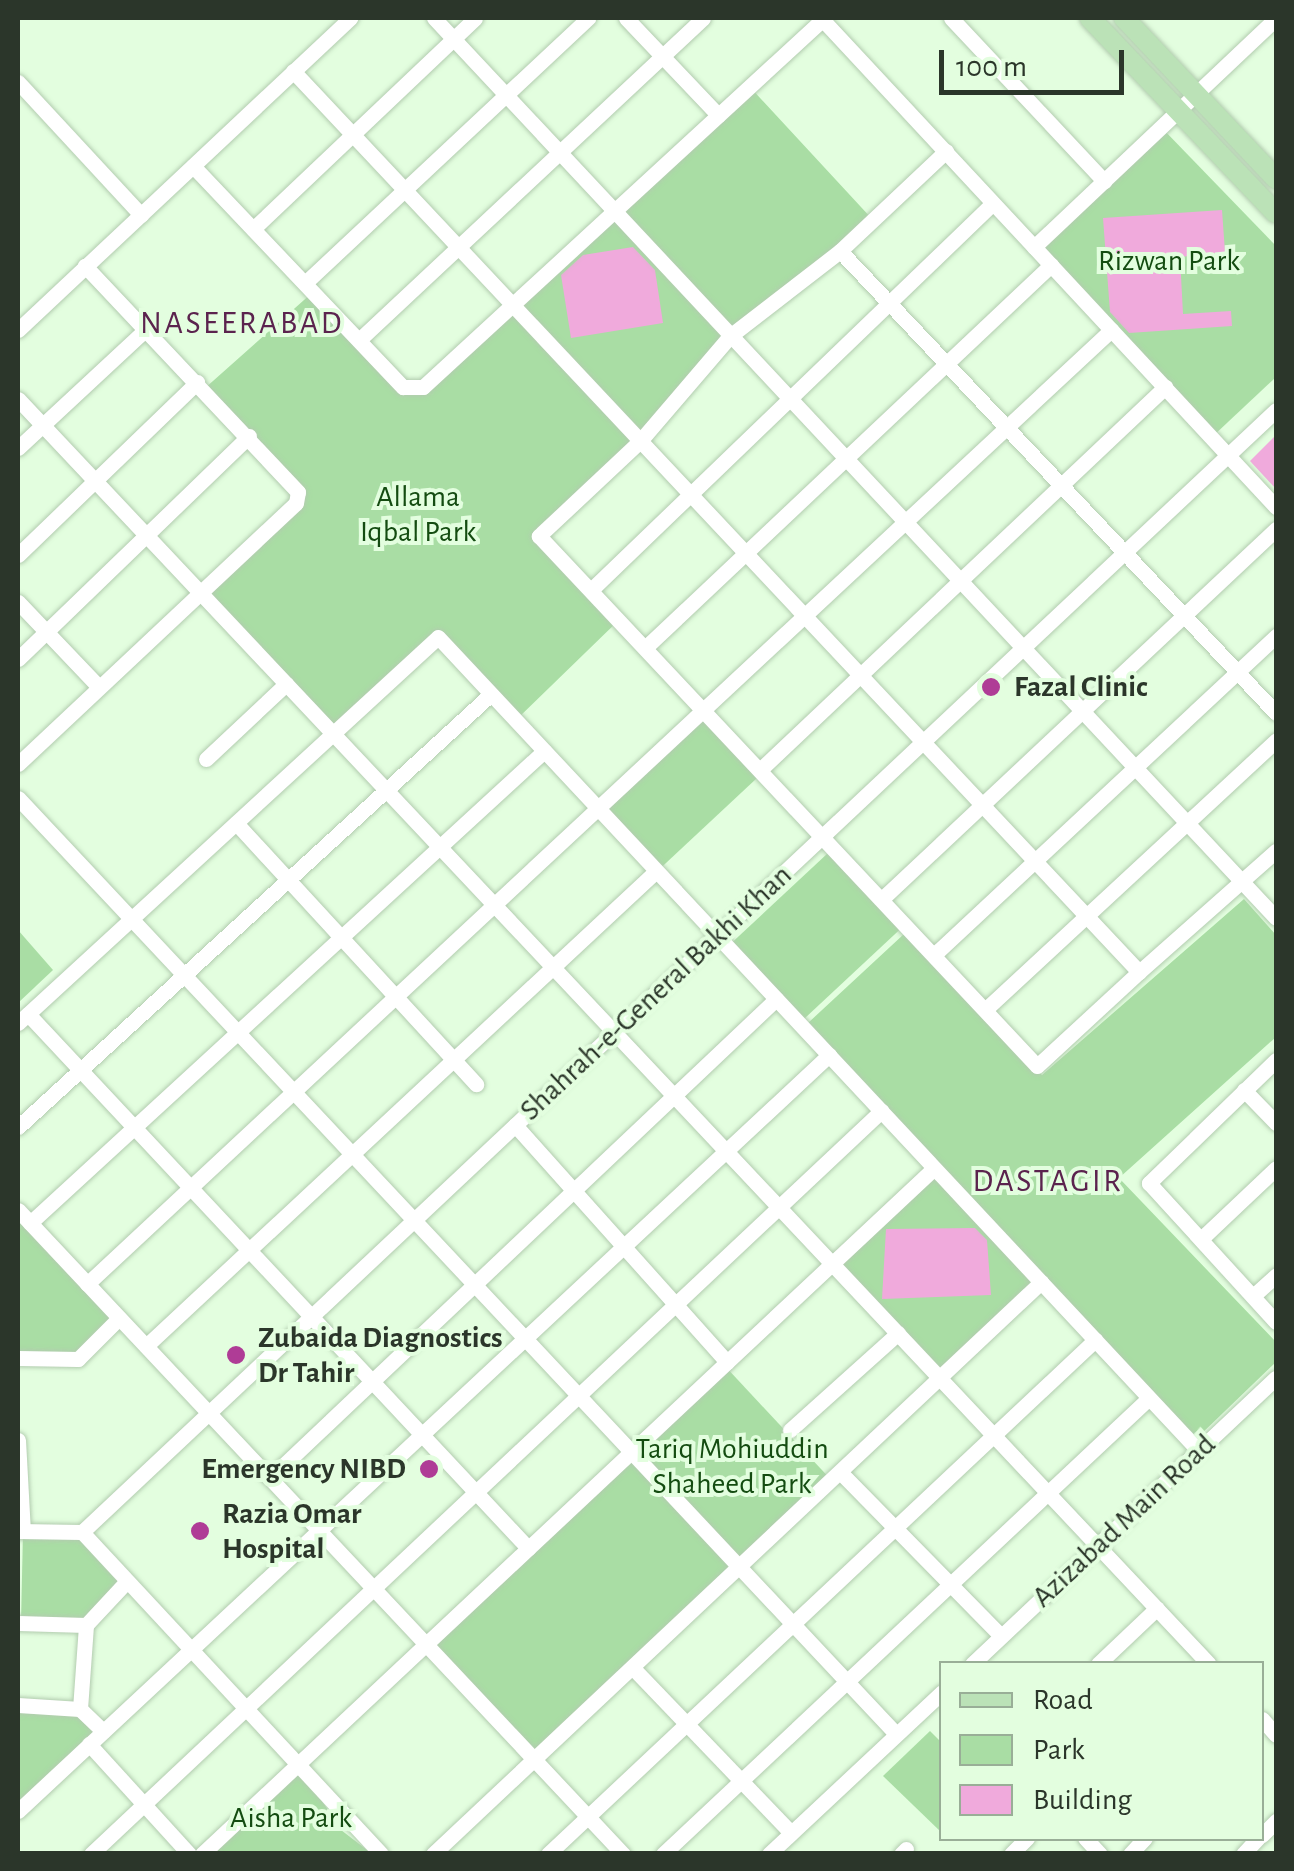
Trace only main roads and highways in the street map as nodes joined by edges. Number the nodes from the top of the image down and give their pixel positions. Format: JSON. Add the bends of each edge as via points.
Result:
{"nodes":[{"id":1,"x":1090,"y":18,"type":"edge"},
{"id":2,"x":1124,"y":18,"type":"edge"},
{"id":3,"x":1276,"y":178,"type":"edge"},
{"id":4,"x":1276,"y":214,"type":"edge"}],
"edges":[{"from":1,"to":4,"type":"main road"},
{"from":2,"to":3,"type":"main road"}]}
